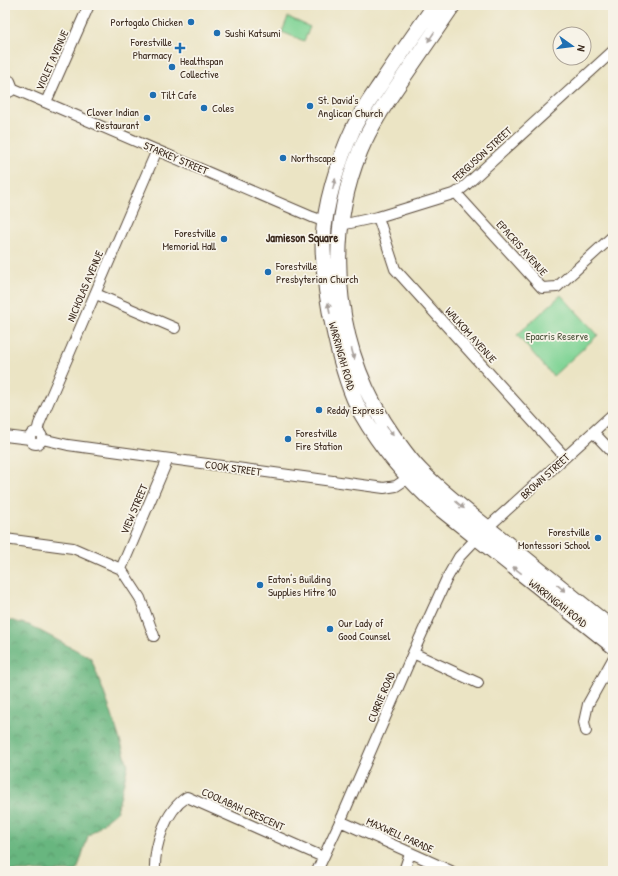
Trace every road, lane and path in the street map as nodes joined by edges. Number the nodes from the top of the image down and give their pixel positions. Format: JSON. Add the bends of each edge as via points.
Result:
{"nodes":[{"id":1,"x":89,"y":5,"type":"edge"},
{"id":2,"x":435,"y":5,"type":"edge"},
{"id":3,"x":453,"y":5,"type":"edge"},
{"id":4,"x":613,"y":51,"type":"edge"},
{"id":5,"x":5,"y":79,"type":"edge"},
{"id":6,"x":8,"y":91,"type":"edge"},
{"id":7,"x":46,"y":102,"type":"junction"},
{"id":8,"x":157,"y":150,"type":"junction"},
{"id":9,"x":456,"y":193,"type":"junction"},
{"id":10,"x":378,"y":217,"type":"junction"},
{"id":11,"x":326,"y":222,"type":"junction"},
{"id":12,"x":341,"y":225,"type":"junction"},
{"id":13,"x":613,"y":236,"type":"edge"},
{"id":14,"x":96,"y":294,"type":"junction"},
{"id":15,"x":175,"y":328,"type":"dead end"},
{"id":16,"x":613,"y":414,"type":"edge"},
{"id":17,"x":593,"y":432,"type":"junction"},
{"id":18,"x":5,"y":436,"type":"edge"},
{"id":19,"x":36,"y":437,"type":"junction"},
{"id":20,"x":613,"y":453,"type":"edge"},
{"id":21,"x":565,"y":457,"type":"junction"},
{"id":22,"x":168,"y":459,"type":"junction"},
{"id":23,"x":414,"y":474,"type":"junction"},
{"id":24,"x":482,"y":533,"type":"junction"},
{"id":25,"x":5,"y":539,"type":"edge"},
{"id":26,"x":121,"y":569,"type":"junction"},
{"id":27,"x":613,"y":629,"type":"edge"},
{"id":28,"x":154,"y":636,"type":"dead end"},
{"id":29,"x":613,"y":646,"type":"edge"},
{"id":30,"x":413,"y":653,"type":"junction"},
{"id":31,"x":613,"y":659,"type":"edge"},
{"id":32,"x":478,"y":683,"type":"dead end"},
{"id":33,"x":586,"y":731,"type":"dead end"},
{"id":34,"x":340,"y":821,"type":"junction"},
{"id":35,"x":410,"y":853,"type":"junction"},
{"id":36,"x":323,"y":857,"type":"junction"},
{"id":37,"x":155,"y":871,"type":"edge"},
{"id":38,"x":317,"y":871,"type":"edge"},
{"id":39,"x":404,"y":871,"type":"edge"},
{"id":40,"x":451,"y":871,"type":"edge"}],
"edges":[{"from":1,"to":7,"type":"street","name":"VIOLET AVENUE"},
{"from":11,"to":2,"type":"highway","name":"WARRINGAH ROAD","one_way":true,"via":[[340,159],[354,128],[368,103]]},
{"from":3,"to":12,"type":"highway","name":"WARRINGAH ROAD","one_way":true,"via":[[377,118],[361,149],[345,199]]},
{"from":4,"to":9,"type":"street","name":"FERGUSON STREET"},
{"from":5,"to":6,"type":"street","via":[[10,81]]},
{"from":6,"to":7,"type":"street","name":"STARKEY STREET"},
{"from":7,"to":8,"type":"street","name":"STARKEY STREET"},
{"from":8,"to":11,"type":"street","name":"STARKEY STREET"},
{"from":8,"to":14,"type":"street","name":"NICHOLAS AVENUE"},
{"from":9,"to":10,"type":"street","name":"FERGUSON STREET"},
{"from":9,"to":13,"type":"street","name":"EPACRIS AVENUE","via":[[542,288],[557,287]]},
{"from":10,"to":12,"type":"street","name":"FERGUSON STREET"},
{"from":10,"to":21,"type":"street","name":"WALKOM AVENUE","via":[[395,268]]},
{"from":11,"to":12,"type":"highway","name":"STARKEY STREET"},
{"from":23,"to":11,"type":"highway","name":"WARRINGAH ROAD","one_way":true,"via":[[380,443],[361,412],[345,373],[329,310],[325,280],[323,242]]},
{"from":12,"to":23,"type":"highway","name":"WARRINGAH ROAD","one_way":true,"via":[[340,288],[345,323],[355,360],[367,390],[404,451]]},
{"from":14,"to":15,"type":"street"},
{"from":14,"to":19,"type":"street","name":"NICHOLAS AVENUE","via":[[39,424]]},
{"from":16,"to":17,"type":"street","name":"BROWN STREET"},
{"from":17,"to":20,"type":"street"},
{"from":17,"to":21,"type":"street","name":"BROWN STREET"},
{"from":18,"to":19,"type":"street","name":"COOK STREET"},
{"from":19,"to":22,"type":"street","name":"COOK STREET","via":[[68,445]]},
{"from":21,"to":24,"type":"street","name":"BROWN STREET"},
{"from":22,"to":23,"type":"street","name":"COOK STREET","via":[[384,488],[396,486]]},
{"from":22,"to":26,"type":"street","name":"VIEW STREET"},
{"from":23,"to":24,"type":"highway","name":"WARRINGAH ROAD"},
{"from":24,"to":27,"type":"highway","name":"WARRINGAH ROAD","one_way":true},
{"from":29,"to":24,"type":"highway","name":"WARRINGAH ROAD","one_way":true},
{"from":24,"to":30,"type":"street","name":"CURRIE ROAD","via":[[459,557]]},
{"from":25,"to":26,"type":"street","via":[[73,548]]},
{"from":26,"to":28,"type":"street","via":[[140,598]]},
{"from":30,"to":32,"type":"street"},
{"from":30,"to":34,"type":"street","name":"CURRIE ROAD"},
{"from":31,"to":33,"type":"street","via":[[588,704],[584,722]]},
{"from":34,"to":35,"type":"street","name":"MAXWELL PARADE"},
{"from":34,"to":36,"type":"street","name":"CURRIE ROAD"},
{"from":35,"to":39,"type":"street"},
{"from":35,"to":40,"type":"street","name":"MAXWELL PARADE"},
{"from":36,"to":37,"type":"street","name":"COOLABAH CRESCENT","via":[[187,797],[178,803],[166,821],[155,858]]},
{"from":36,"to":38,"type":"street","name":"CURRIE ROAD"}]}
